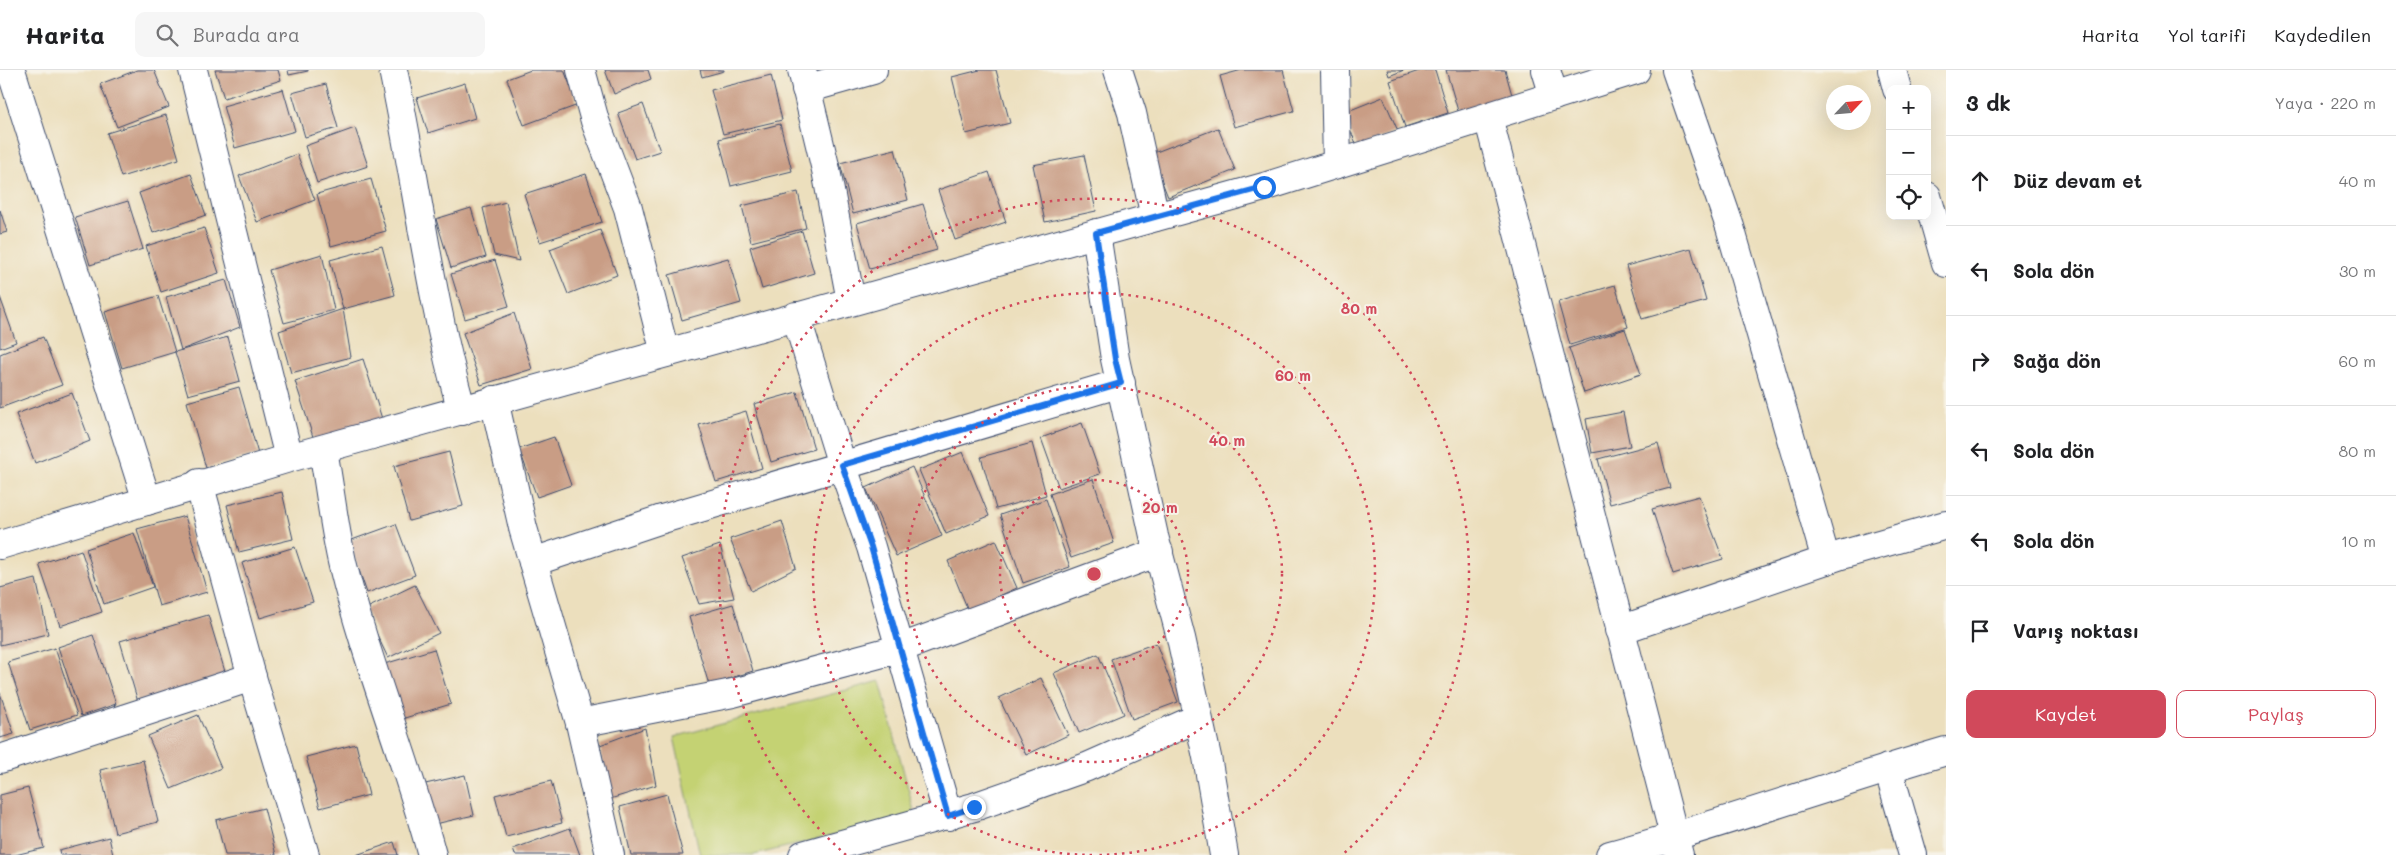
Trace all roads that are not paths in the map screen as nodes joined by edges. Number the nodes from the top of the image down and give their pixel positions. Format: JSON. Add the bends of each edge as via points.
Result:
{"nodes":[{"id":1,"x":11,"y":70,"type":"edge"},
{"id":2,"x":193,"y":70,"type":"edge"},
{"id":3,"x":393,"y":70,"type":"edge"},
{"id":4,"x":581,"y":70,"type":"edge"},
{"id":5,"x":873,"y":70,"type":"edge"},
{"id":6,"x":1118,"y":70,"type":"edge"},
{"id":7,"x":1335,"y":70,"type":"edge"},
{"id":8,"x":1546,"y":70,"type":"edge"},
{"id":9,"x":1636,"y":70,"type":"edge"},
{"id":10,"x":1676,"y":70,"type":"edge"},
{"id":11,"x":1892,"y":70,"type":"edge"},
{"id":12,"x":804,"y":80,"type":"edge"},
{"id":13,"x":1896,"y":85,"type":"edge"},
{"id":14,"x":1554,"y":96,"type":"junction"},
{"id":15,"x":1488,"y":117,"type":"junction"},
{"id":16,"x":1337,"y":164,"type":"junction"},
{"id":17,"x":1931,"y":210,"type":"edge"},
{"id":18,"x":1155,"y":217,"type":"junction"},
{"id":19,"x":1096,"y":233,"type":"junction"},
{"id":20,"x":1946,"y":263,"type":"edge"},
{"id":21,"x":851,"y":301,"type":"junction"},
{"id":22,"x":796,"y":316,"type":"junction"},
{"id":23,"x":665,"y":353,"type":"junction"},
{"id":24,"x":1121,"y":383,"type":"junction"},
{"id":25,"x":494,"y":400,"type":"junction"},
{"id":26,"x":462,"y":412,"type":"junction"},
{"id":27,"x":323,"y":450,"type":"junction"},
{"id":28,"x":289,"y":458,"type":"junction"},
{"id":29,"x":842,"y":465,"type":"junction"},
{"id":30,"x":199,"y":483,"type":"junction"},
{"id":31,"x":147,"y":501,"type":"junction"},
{"id":32,"x":1946,"y":525,"type":"edge"},
{"id":33,"x":0,"y":545,"type":"edge"},
{"id":34,"x":1159,"y":552,"type":"junction"},
{"id":35,"x":1826,"y":560,"type":"junction"},
{"id":36,"x":533,"y":562,"type":"junction"},
{"id":37,"x":1620,"y":630,"type":"junction"},
{"id":38,"x":898,"y":649,"type":"junction"},
{"id":39,"x":252,"y":677,"type":"junction"},
{"id":40,"x":1198,"y":718,"type":"junction"},
{"id":41,"x":580,"y":724,"type":"junction"},
{"id":42,"x":1946,"y":751,"type":"edge"},
{"id":43,"x":0,"y":759,"type":"edge"},
{"id":44,"x":1888,"y":768,"type":"junction"},
{"id":45,"x":948,"y":816,"type":"junction"},
{"id":46,"x":1676,"y":846,"type":"edge"},
{"id":47,"x":305,"y":855,"type":"edge"},
{"id":48,"x":432,"y":855,"type":"edge"},
{"id":49,"x":610,"y":855,"type":"edge"},
{"id":50,"x":803,"y":855,"type":"edge"},
{"id":51,"x":1224,"y":855,"type":"edge"},
{"id":52,"x":1610,"y":855,"type":"edge"},
{"id":53,"x":1914,"y":855,"type":"edge"}],
"edges":[{"from":1,"to":31,"type":"street"},
{"from":2,"to":28,"type":"street"},
{"from":3,"to":26,"type":"street","via":[[444,348]]},
{"from":4,"to":23,"type":"street","via":[[595,121],[628,208]]},
{"from":5,"to":12,"type":"street"},
{"from":6,"to":18,"type":"street","via":[[1132,113]]},
{"from":7,"to":16,"type":"street"},
{"from":8,"to":14,"type":"street"},
{"from":9,"to":14,"type":"street"},
{"from":10,"to":35,"type":"street","via":[[1730,227]]},
{"from":11,"to":13,"type":"street"},
{"from":12,"to":21,"type":"street","via":[[826,170]]},
{"from":14,"to":15,"type":"street"},
{"from":15,"to":16,"type":"street"},
{"from":15,"to":37,"type":"street"},
{"from":16,"to":18,"type":"street"},
{"from":17,"to":20,"type":"street"},
{"from":18,"to":19,"type":"street"},
{"from":19,"to":21,"type":"street"},
{"from":19,"to":24,"type":"street"},
{"from":21,"to":22,"type":"street"},
{"from":22,"to":23,"type":"street"},
{"from":22,"to":29,"type":"street"},
{"from":23,"to":25,"type":"street"},
{"from":24,"to":29,"type":"street"},
{"from":24,"to":34,"type":"street"},
{"from":25,"to":26,"type":"street"},
{"from":25,"to":36,"type":"street"},
{"from":26,"to":27,"type":"street","via":[[436,416]]},
{"from":27,"to":28,"type":"street"},
{"from":27,"to":48,"type":"street","via":[[342,564]]},
{"from":28,"to":30,"type":"street"},
{"from":29,"to":36,"type":"street"},
{"from":29,"to":38,"type":"street","via":[[871,547]]},
{"from":30,"to":31,"type":"street"},
{"from":30,"to":39,"type":"street"},
{"from":31,"to":33,"type":"street"},
{"from":32,"to":35,"type":"street"},
{"from":34,"to":38,"type":"street"},
{"from":34,"to":40,"type":"street"},
{"from":35,"to":37,"type":"street"},
{"from":36,"to":41,"type":"street"},
{"from":37,"to":46,"type":"street"},
{"from":38,"to":41,"type":"street","via":[[733,693]]},
{"from":38,"to":45,"type":"street"},
{"from":39,"to":43,"type":"street"},
{"from":39,"to":47,"type":"street"},
{"from":40,"to":45,"type":"street","via":[[1087,767]]},
{"from":40,"to":51,"type":"street"},
{"from":41,"to":49,"type":"street"},
{"from":42,"to":44,"type":"street"},
{"from":44,"to":46,"type":"street"},
{"from":44,"to":53,"type":"street"},
{"from":45,"to":50,"type":"street"},
{"from":46,"to":52,"type":"street"}]}
